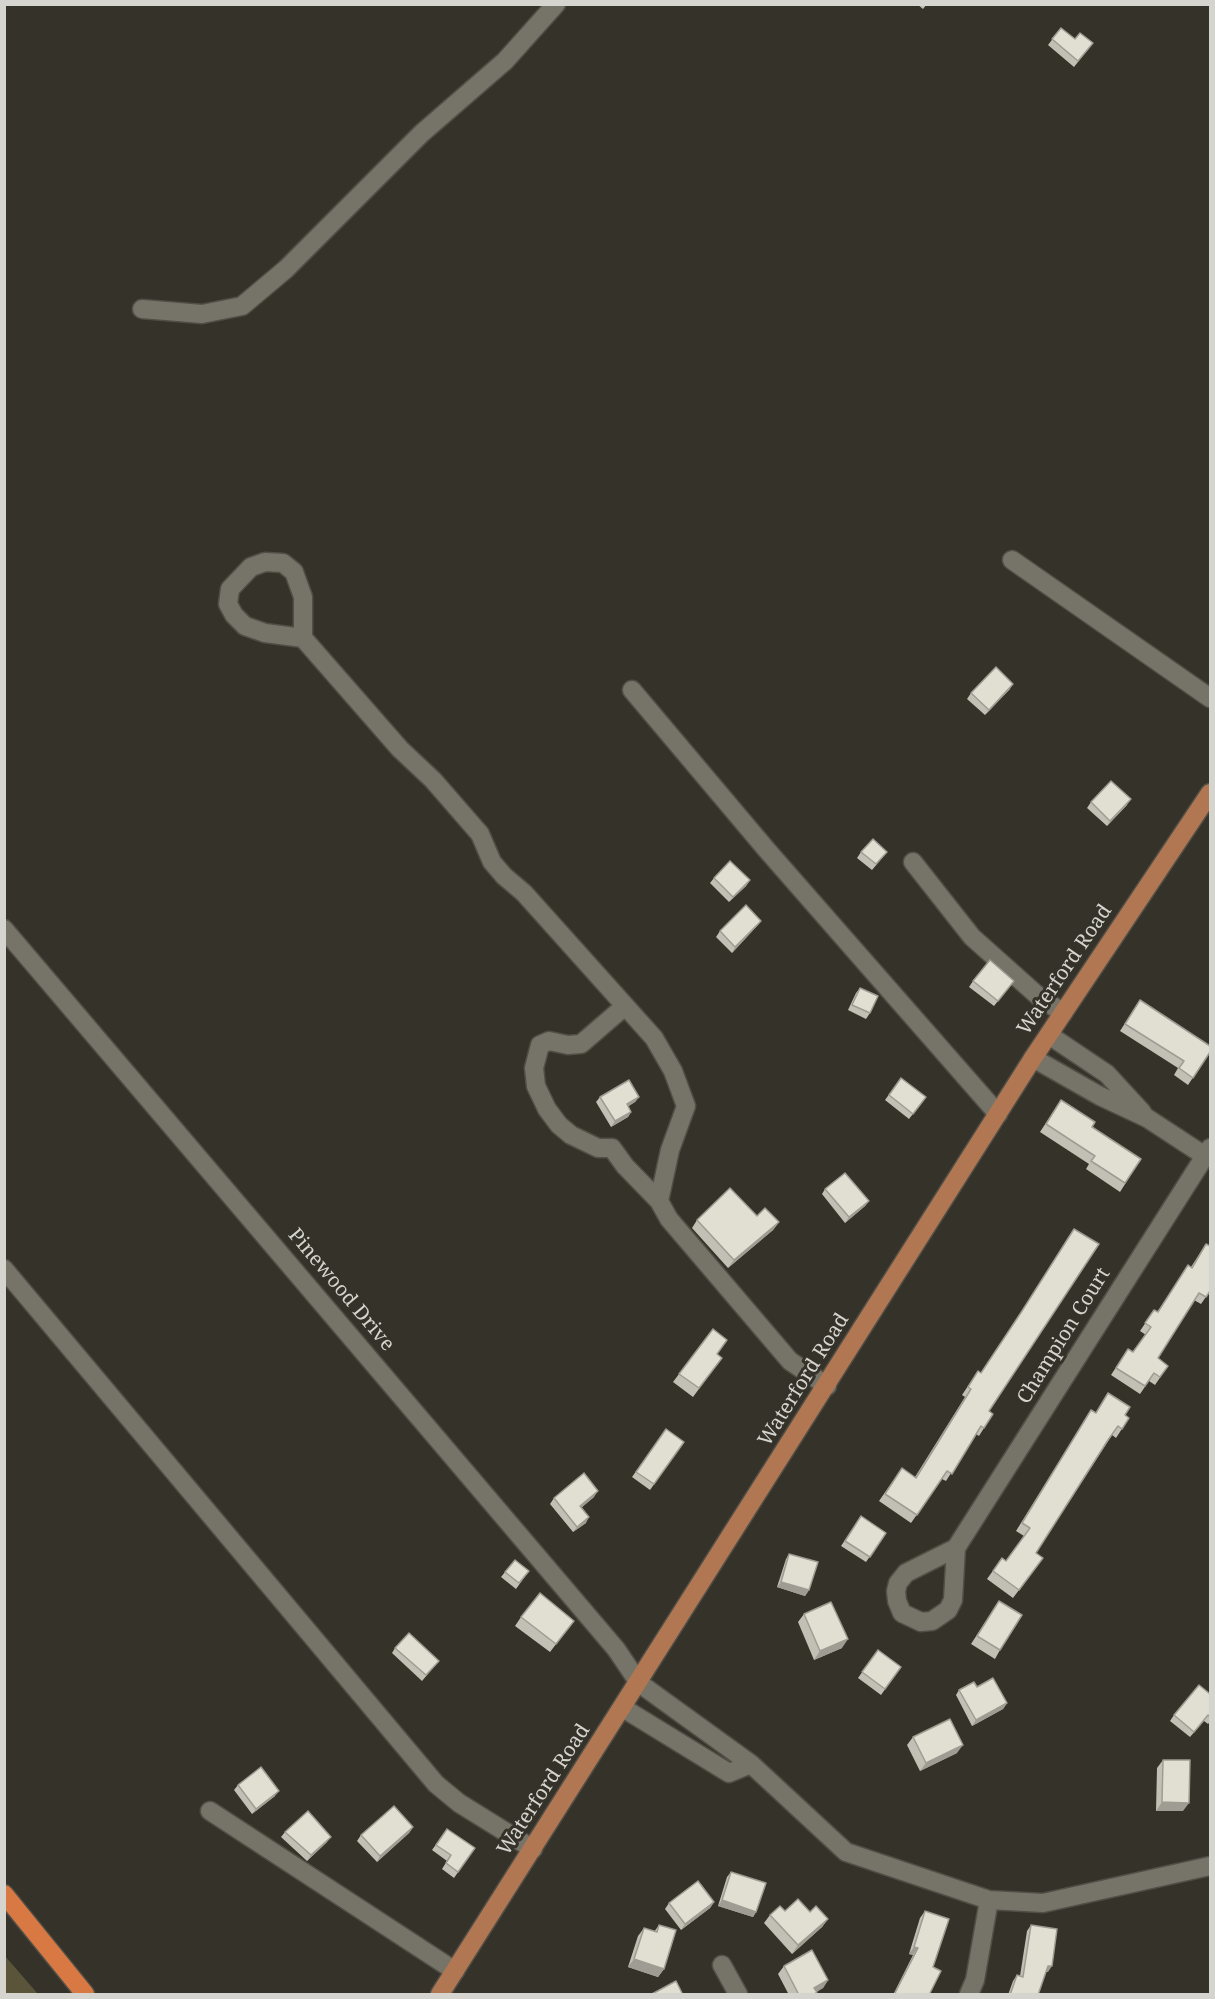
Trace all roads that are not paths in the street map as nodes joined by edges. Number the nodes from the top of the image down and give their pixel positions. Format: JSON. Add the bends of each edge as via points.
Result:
{"nodes":[{"id":1,"x":556,"y":4,"type":"edge"},
{"id":2,"x":142,"y":309,"type":"dead end"},
{"id":3,"x":1012,"y":560,"type":"dead end"},
{"id":4,"x":303,"y":638,"type":"junction"},
{"id":5,"x":632,"y":690,"type":"dead end"},
{"id":6,"x":1210,"y":698,"type":"edge"},
{"id":7,"x":1210,"y":793,"type":"edge"},
{"id":8,"x":913,"y":862,"type":"dead end"},
{"id":9,"x":4,"y":929,"type":"edge"},
{"id":10,"x":625,"y":1006,"type":"junction"},
{"id":11,"x":1063,"y":1013,"type":"junction"},
{"id":12,"x":1049,"y":1035,"type":"junction"},
{"id":13,"x":1033,"y":1058,"type":"junction"},
{"id":14,"x":998,"y":1113,"type":"junction"},
{"id":15,"x":1147,"y":1118,"type":"junction"},
{"id":16,"x":1208,"y":1152,"type":"edge"},
{"id":17,"x":659,"y":1202,"type":"junction"},
{"id":18,"x":4,"y":1269,"type":"edge"},
{"id":19,"x":827,"y":1386,"type":"junction"},
{"id":20,"x":956,"y":1548,"type":"dead end"},
{"id":21,"x":639,"y":1683,"type":"junction"},
{"id":22,"x":623,"y":1708,"type":"junction"},
{"id":23,"x":751,"y":1764,"type":"junction"},
{"id":24,"x":210,"y":1811,"type":"dead end"},
{"id":25,"x":533,"y":1849,"type":"junction"},
{"id":26,"x":1210,"y":1866,"type":"edge"},
{"id":27,"x":4,"y":1894,"type":"edge"},
{"id":28,"x":989,"y":1900,"type":"junction"},
{"id":29,"x":722,"y":1965,"type":"dead end"},
{"id":30,"x":455,"y":1971,"type":"junction"},
{"id":31,"x":85,"y":1995,"type":"edge"},
{"id":32,"x":440,"y":1995,"type":"edge"},
{"id":33,"x":738,"y":1995,"type":"edge"},
{"id":34,"x":969,"y":1995,"type":"edge"}],
"edges":[{"from":1,"to":2,"type":"street","via":[[505,61],[422,133],[286,269],[242,306],[202,314]]},
{"from":3,"to":6,"type":"street"},
{"from":4,"to":4,"type":"street","via":[[301,589],[294,572],[283,564],[265,562],[251,567],[230,589],[228,604],[234,615],[245,626],[265,633]]},
{"from":4,"to":10,"type":"street","via":[[480,834],[504,876],[524,893]]},
{"from":5,"to":14,"type":"street"},
{"from":7,"to":11,"type":"main road","name":"Waterford Road"},
{"from":8,"to":11,"type":"street","via":[[972,937]]},
{"from":9,"to":21,"type":"street","name":"Pinewood Drive","via":[[609,1640]]},
{"from":10,"to":17,"type":"street","via":[[654,1038],[673,1071],[686,1106],[670,1150]]},
{"from":10,"to":17,"type":"street","via":[[581,1044],[549,1041],[540,1045],[534,1068],[536,1086],[559,1125],[591,1145],[612,1148]]},
{"from":11,"to":12,"type":"main road","name":"Waterford Road"},
{"from":12,"to":13,"type":"main road","name":"Waterford Road"},
{"from":12,"to":15,"type":"street","via":[[1107,1074]]},
{"from":13,"to":14,"type":"main road","name":"Waterford Road"},
{"from":13,"to":15,"type":"street"},
{"from":14,"to":19,"type":"main road","name":"Waterford Road"},
{"from":15,"to":16,"type":"street"},
{"from":16,"to":20,"type":"street","name":"Champion Court"},
{"from":17,"to":19,"type":"street","via":[[669,1219],[790,1361]]},
{"from":18,"to":25,"type":"street","via":[[436,1784]]},
{"from":19,"to":21,"type":"main road","name":"Waterford Road"},
{"from":21,"to":22,"type":"main road","name":"Waterford Road"},
{"from":21,"to":23,"type":"street","name":"Pinewood Drive"},
{"from":22,"to":23,"type":"street","via":[[729,1773]]},
{"from":22,"to":25,"type":"main road","name":"Waterford Road"},
{"from":23,"to":28,"type":"street","name":"Pinewood Drive","via":[[846,1852]]},
{"from":24,"to":30,"type":"street"},
{"from":25,"to":30,"type":"main road","name":"Waterford Road"},
{"from":26,"to":28,"type":"street","name":"Pinewood Drive","via":[[1043,1903]]},
{"from":27,"to":31,"type":"highway"},
{"from":28,"to":34,"type":"street"},
{"from":29,"to":33,"type":"street"},
{"from":30,"to":32,"type":"main road","name":"Waterford Road"}]}
